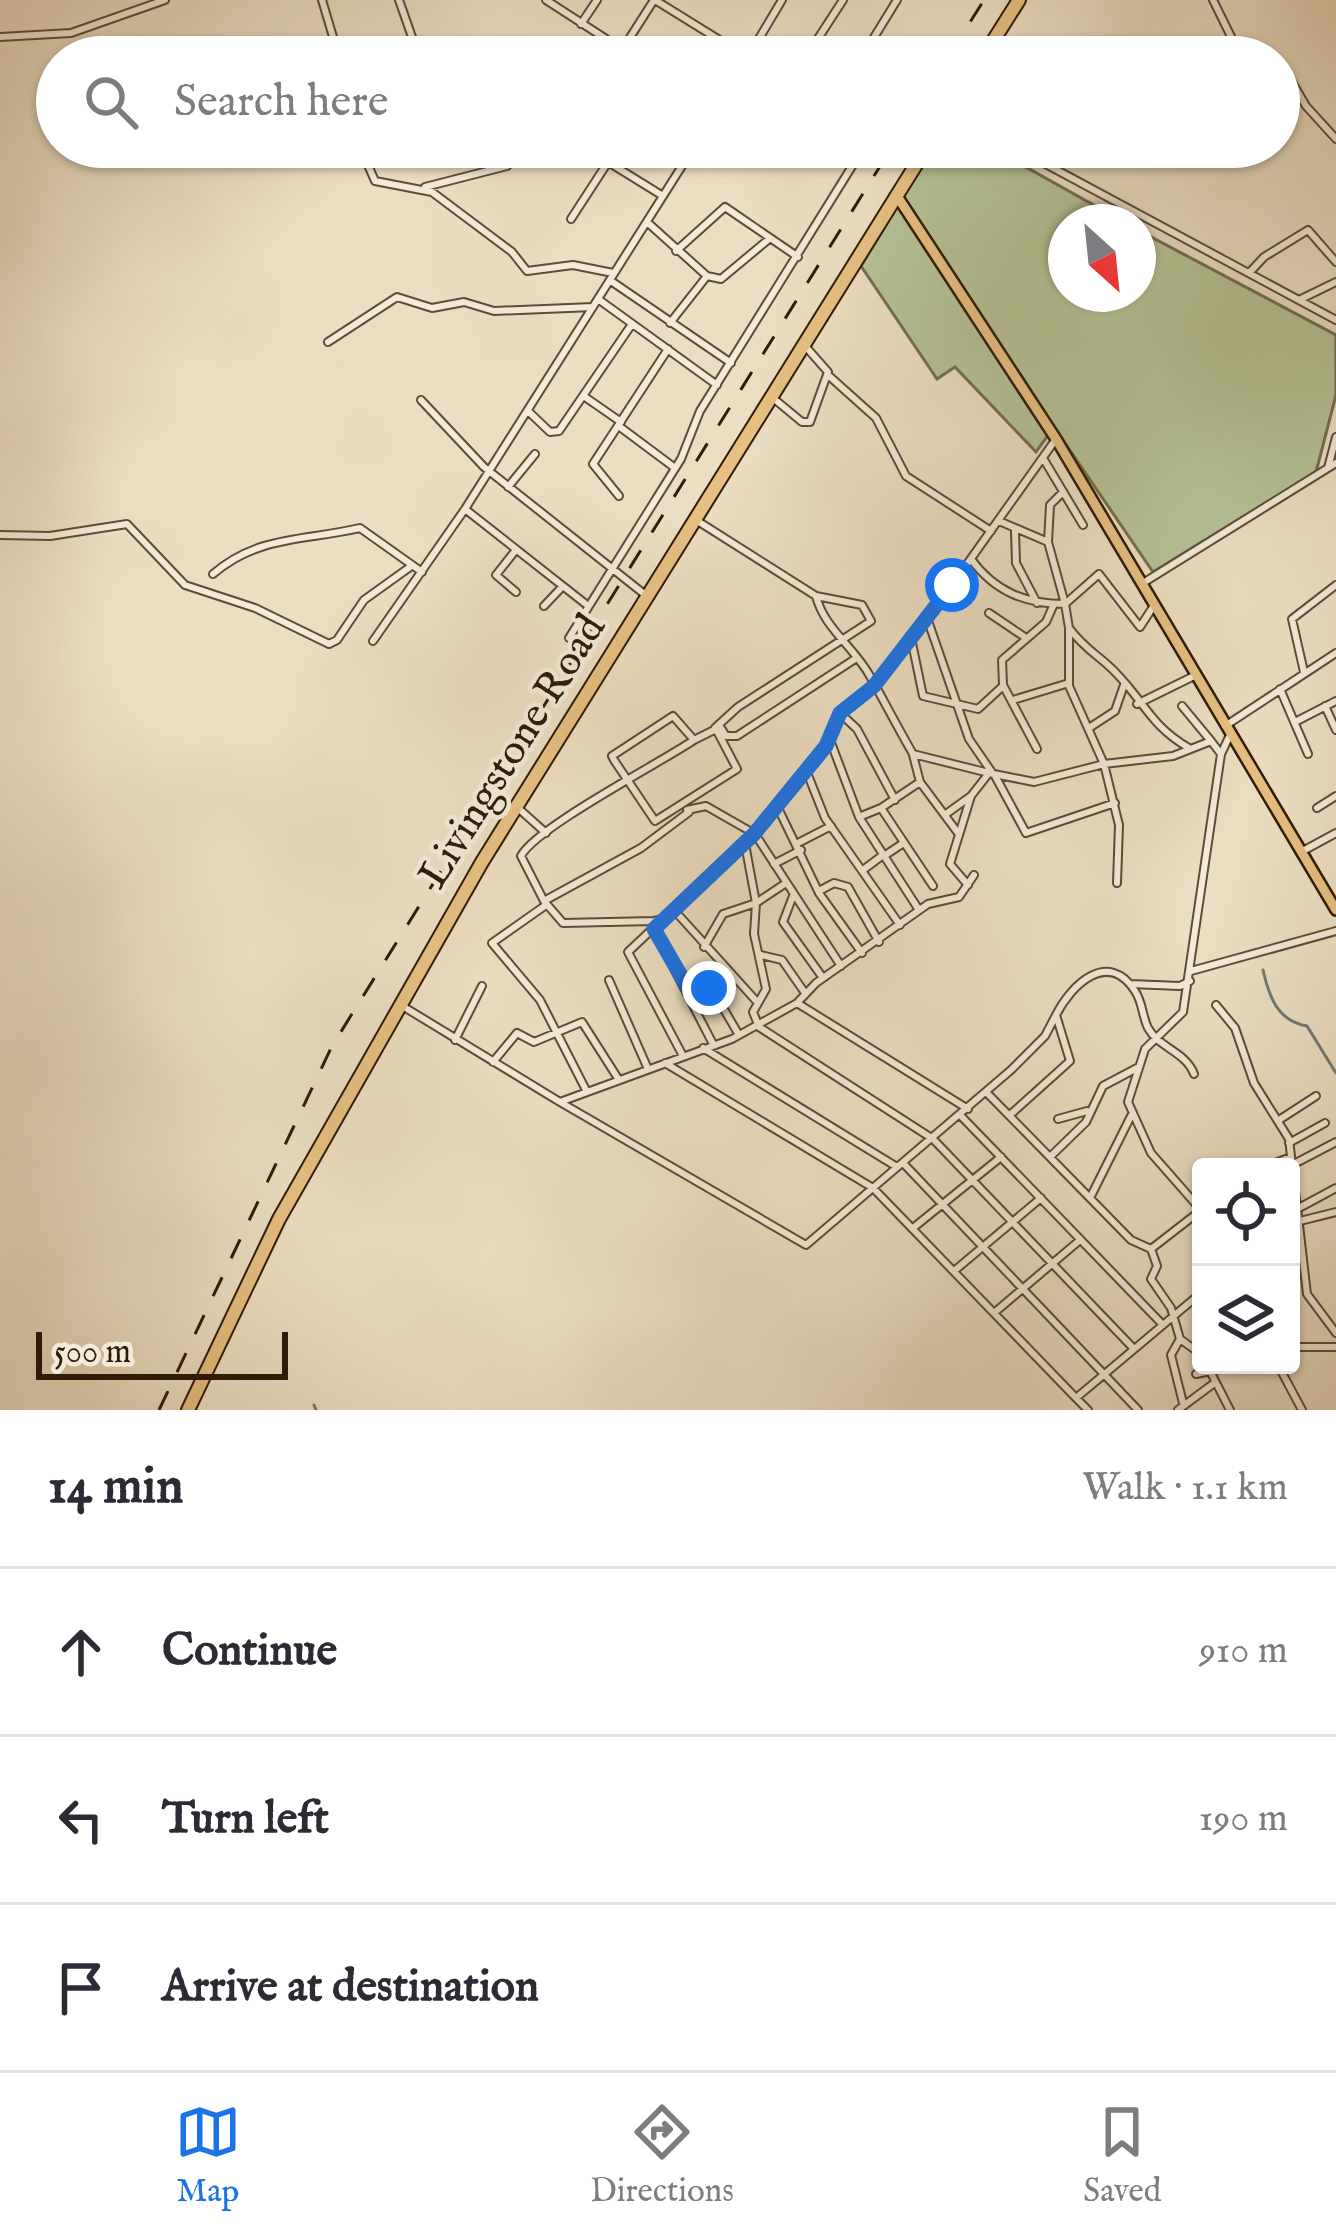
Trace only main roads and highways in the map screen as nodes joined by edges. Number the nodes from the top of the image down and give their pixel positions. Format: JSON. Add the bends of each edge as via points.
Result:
{"nodes":[{"id":1,"x":1019,"y":0,"type":"edge"},
{"id":2,"x":996,"y":36,"type":"edge"},
{"id":3,"x":914,"y":168,"type":"edge"},
{"id":4,"x":897,"y":196,"type":"junction"},
{"id":5,"x":1336,"y":910,"type":"edge"},
{"id":6,"x":188,"y":1410,"type":"edge"}],
"edges":[{"from":1,"to":2,"type":"highway"},
{"from":3,"to":4,"type":"highway","name":"Livingstone Road"},
{"from":4,"to":5,"type":"main road","via":[[1056,439]]},
{"from":4,"to":6,"type":"highway","name":"Livingstone Road","via":[[400,1005],[280,1219]]}]}
